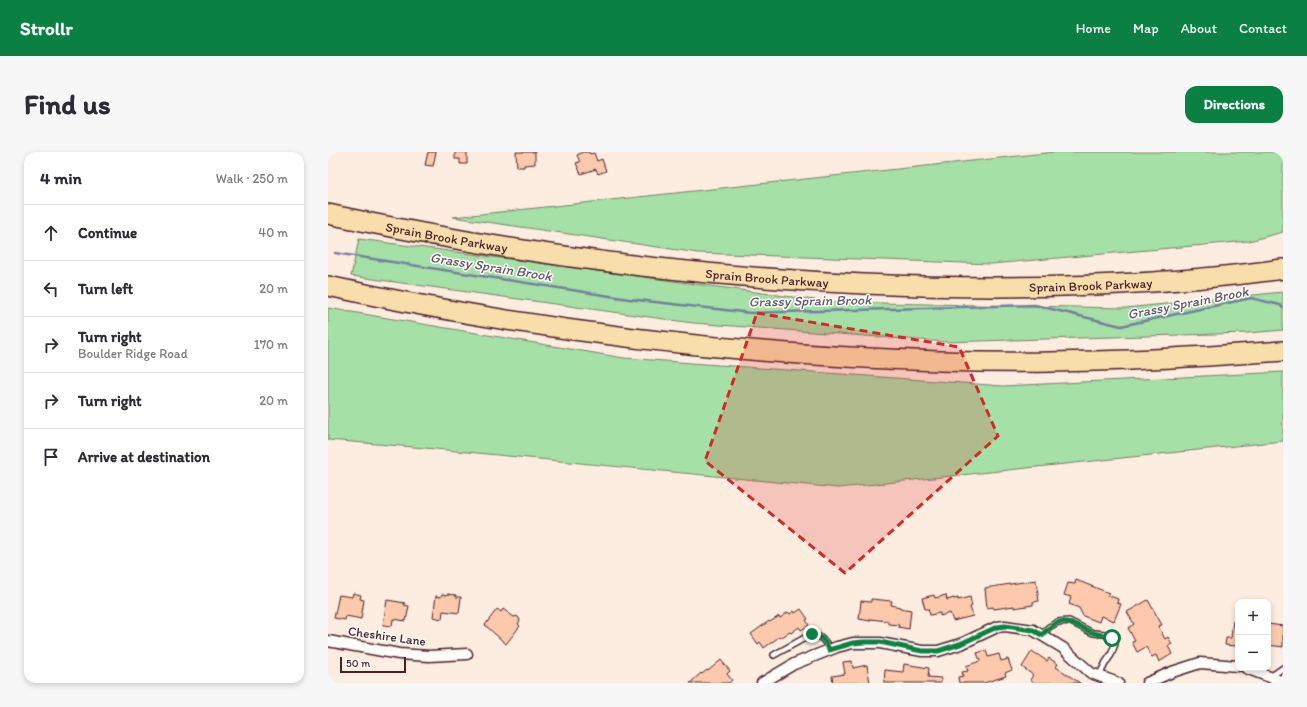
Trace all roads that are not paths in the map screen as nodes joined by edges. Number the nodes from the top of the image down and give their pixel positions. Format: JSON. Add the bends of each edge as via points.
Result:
{"nodes":[{"id":1,"x":328,"y":214,"type":"edge"},
{"id":2,"x":1283,"y":269,"type":"edge"},
{"id":3,"x":328,"y":286,"type":"edge"},
{"id":4,"x":1283,"y":351,"type":"edge"},
{"id":5,"x":1042,"y":635,"type":"junction"},
{"id":6,"x":328,"y":641,"type":"edge"},
{"id":7,"x":829,"y":650,"type":"junction"},
{"id":8,"x":467,"y":654,"type":"dead end"},
{"id":9,"x":774,"y":655,"type":"dead end"},
{"id":10,"x":1235,"y":666,"type":"edge"},
{"id":11,"x":1283,"y":668,"type":"edge"},
{"id":12,"x":1254,"y":671,"type":"edge"},
{"id":13,"x":1099,"y":677,"type":"junction"},
{"id":14,"x":1270,"y":677,"type":"junction"},
{"id":15,"x":1283,"y":682,"type":"edge"},
{"id":16,"x":762,"y":683,"type":"edge"},
{"id":17,"x":1118,"y":683,"type":"edge"},
{"id":18,"x":1147,"y":683,"type":"edge"}],
"edges":[{"from":1,"to":2,"type":"highway","name":"Sprain Brook Parkway","via":[[566,257],[693,272],[821,282],[949,287],[1065,286],[1180,280]]},
{"from":3,"to":4,"type":"highway","via":[[434,308],[560,328],[686,344],[814,355],[941,361],[1037,362],[1145,360]]},
{"from":5,"to":7,"type":"street","via":[[1033,630],[1005,626],[938,651],[922,651],[880,642],[853,643]]},
{"from":5,"to":13,"type":"street","via":[[1063,648],[1091,674]]},
{"from":5,"to":13,"type":"lane","via":[[1058,622],[1069,621],[1093,633],[1105,634],[1112,638],[1115,644],[1113,650]]},
{"from":6,"to":8,"type":"street","name":"Cheshire Lane","via":[[399,654]]},
{"from":7,"to":9,"type":"lane","via":[[821,637],[812,634]]},
{"from":7,"to":16,"type":"street","via":[[794,664]]},
{"from":10,"to":18,"type":"street","via":[[1200,663]]},
{"from":11,"to":14,"type":"lane"},
{"from":12,"to":14,"type":"street"},
{"from":13,"to":17,"type":"street"},
{"from":14,"to":15,"type":"street"}]}
